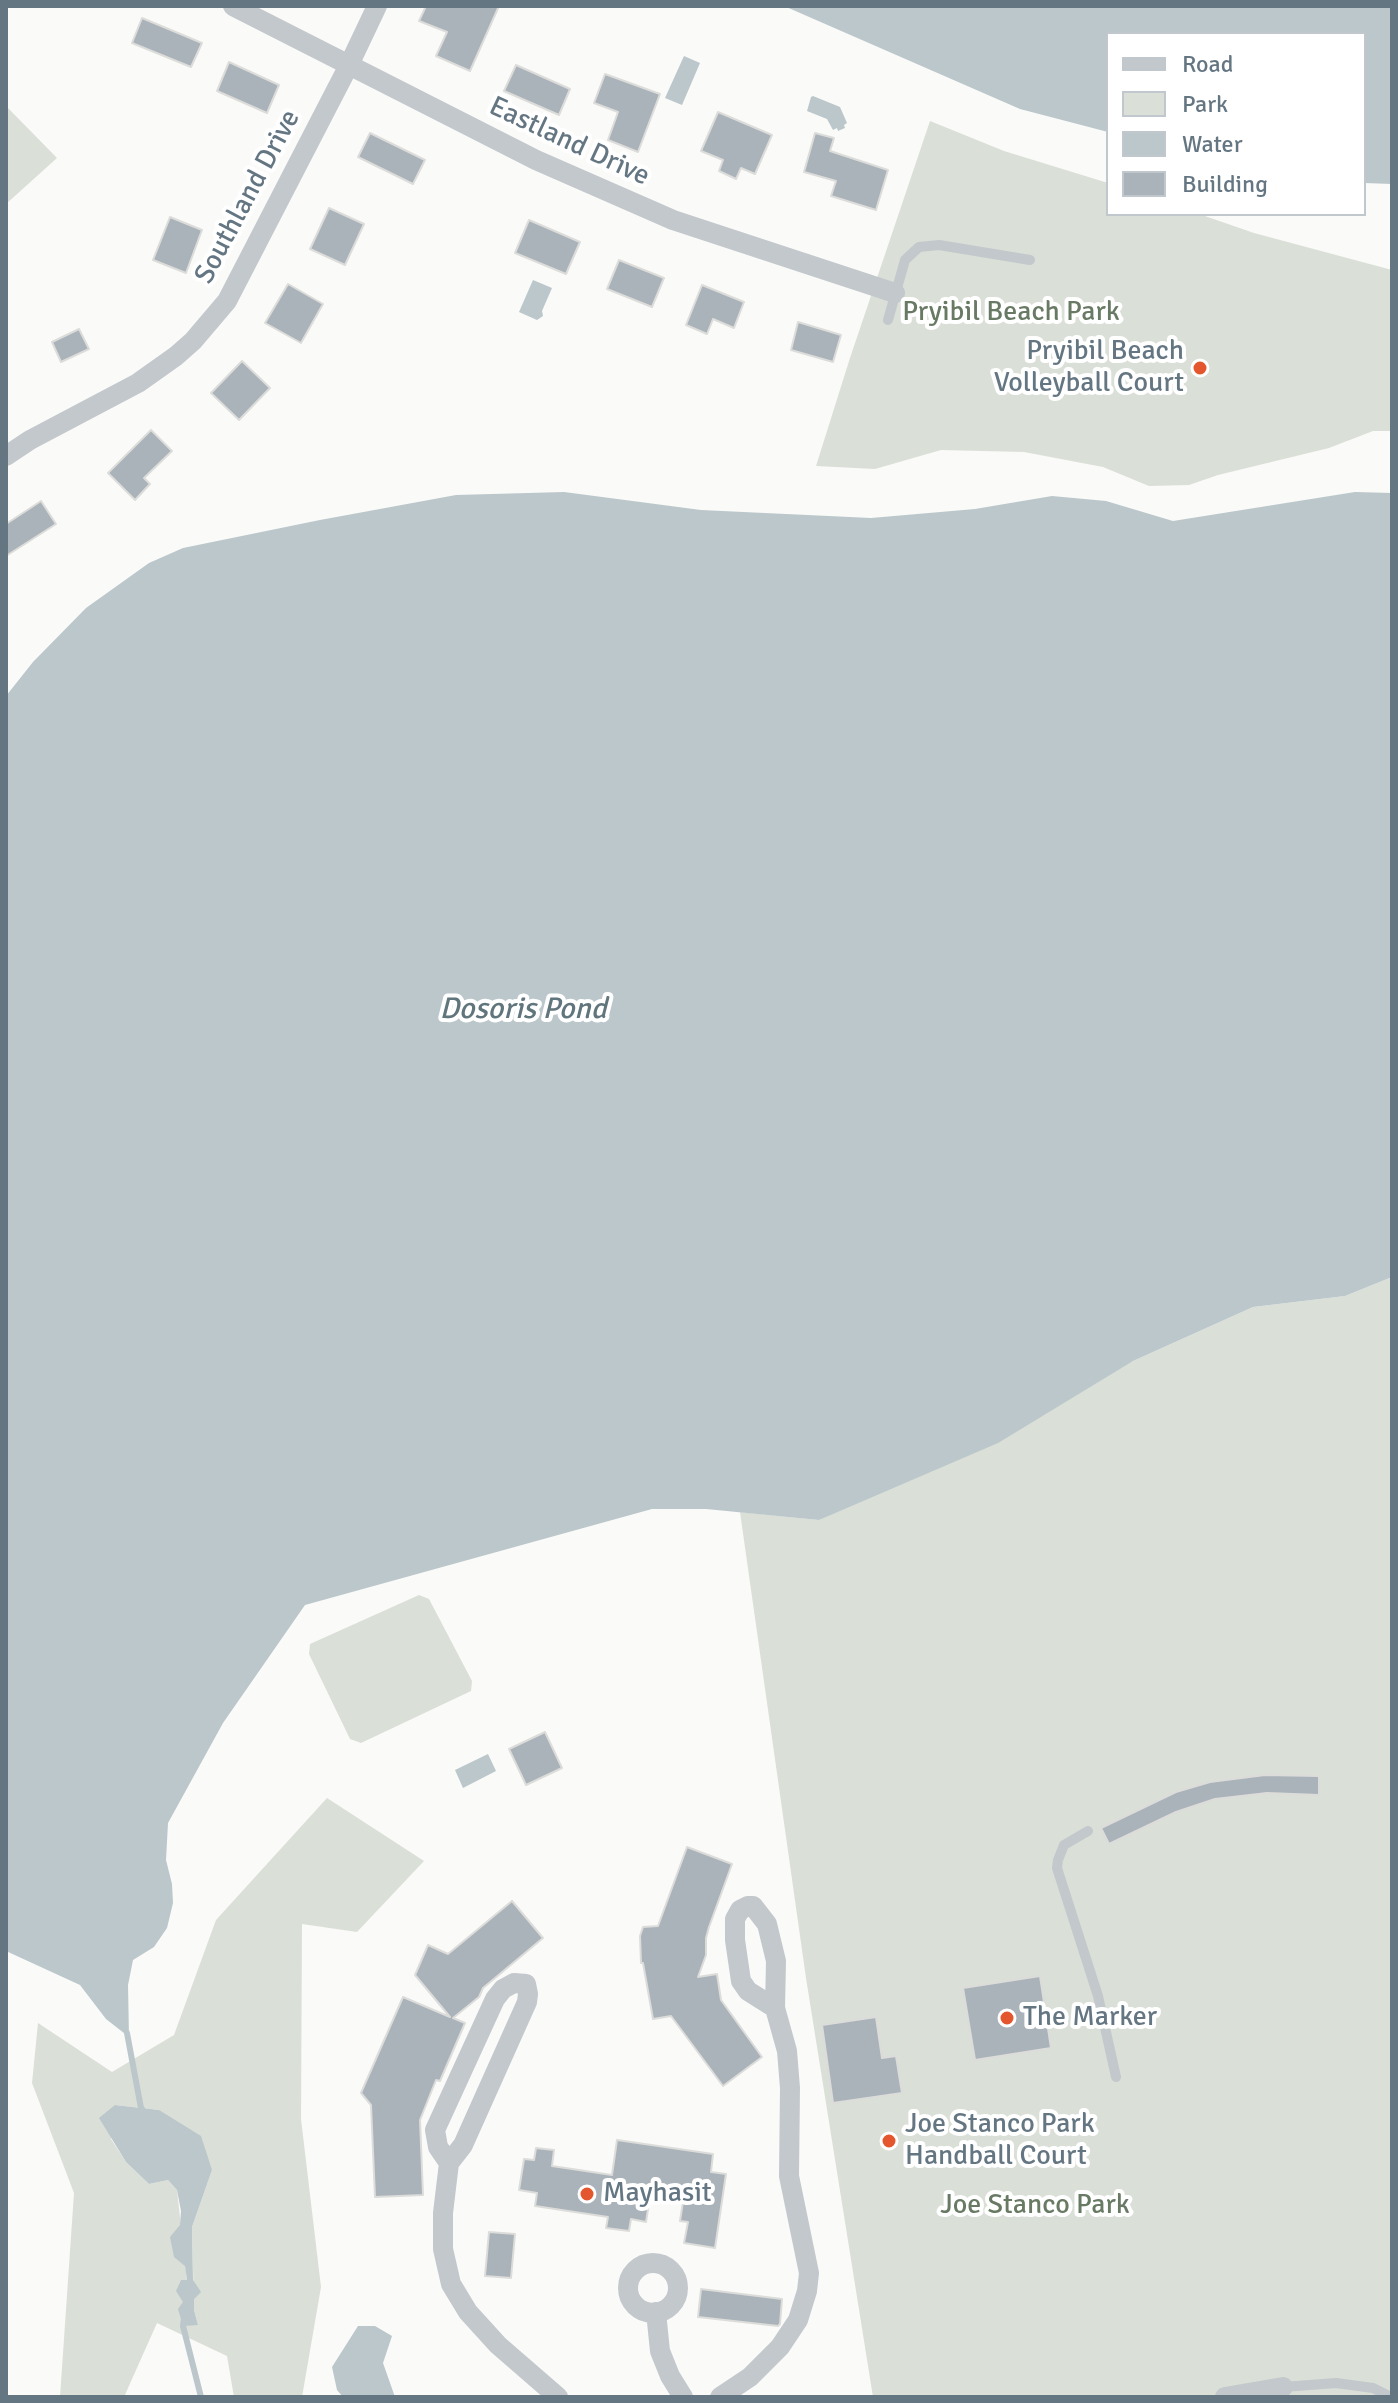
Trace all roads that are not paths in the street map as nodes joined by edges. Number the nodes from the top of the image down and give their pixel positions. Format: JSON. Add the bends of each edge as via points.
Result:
{"nodes":[{"id":1,"x":233,"y":6,"type":"edge"},
{"id":2,"x":377,"y":6,"type":"edge"},
{"id":3,"x":349,"y":65,"type":"junction"},
{"id":4,"x":1030,"y":260,"type":"dead end"},
{"id":5,"x":895,"y":293,"type":"junction"},
{"id":6,"x":888,"y":320,"type":"dead end"},
{"id":7,"x":6,"y":456,"type":"edge"},
{"id":8,"x":1088,"y":1831,"type":"dead end"},
{"id":9,"x":775,"y":2008,"type":"dead end"},
{"id":10,"x":1116,"y":2077,"type":"dead end"},
{"id":11,"x":449,"y":2163,"type":"junction"},
{"id":12,"x":656,"y":2312,"type":"dead end"},
{"id":13,"x":1283,"y":2387,"type":"joint"},
{"id":14,"x":558,"y":2397,"type":"edge"},
{"id":15,"x":683,"y":2397,"type":"edge"},
{"id":16,"x":720,"y":2397,"type":"edge"},
{"id":17,"x":1225,"y":2397,"type":"edge"},
{"id":18,"x":1391,"y":2397,"type":"edge"}],
"edges":[{"from":1,"to":3,"type":"street","name":"Eastland Drive"},
{"from":2,"to":3,"type":"street","name":"Southland Drive"},
{"from":3,"to":5,"type":"street","name":"Eastland Drive","via":[[536,160],[673,220]]},
{"from":3,"to":7,"type":"street","name":"Southland Drive","via":[[237,284],[193,341],[138,383]]},
{"from":4,"to":5,"type":"lane","via":[[924,245],[905,260]]},
{"from":5,"to":6,"type":"lane"},
{"from":8,"to":10,"type":"lane","via":[[1064,1845],[1057,1868],[1098,1996]]},
{"from":9,"to":16,"type":"street","via":[[787,2051],[789,2176],[807,2257],[807,2291],[798,2320],[780,2347]]},
{"from":11,"to":11,"type":"street","via":[[463,2145],[527,2002],[526,1984],[514,1983],[495,1999],[435,2130]]},
{"from":11,"to":14,"type":"street","via":[[443,2249],[451,2284],[498,2345]]},
{"from":12,"to":15,"type":"street","via":[[660,2351]]},
{"from":13,"to":17,"type":"street"},
{"from":13,"to":18,"type":"lane","via":[[1336,2383],[1373,2388]]}]}
